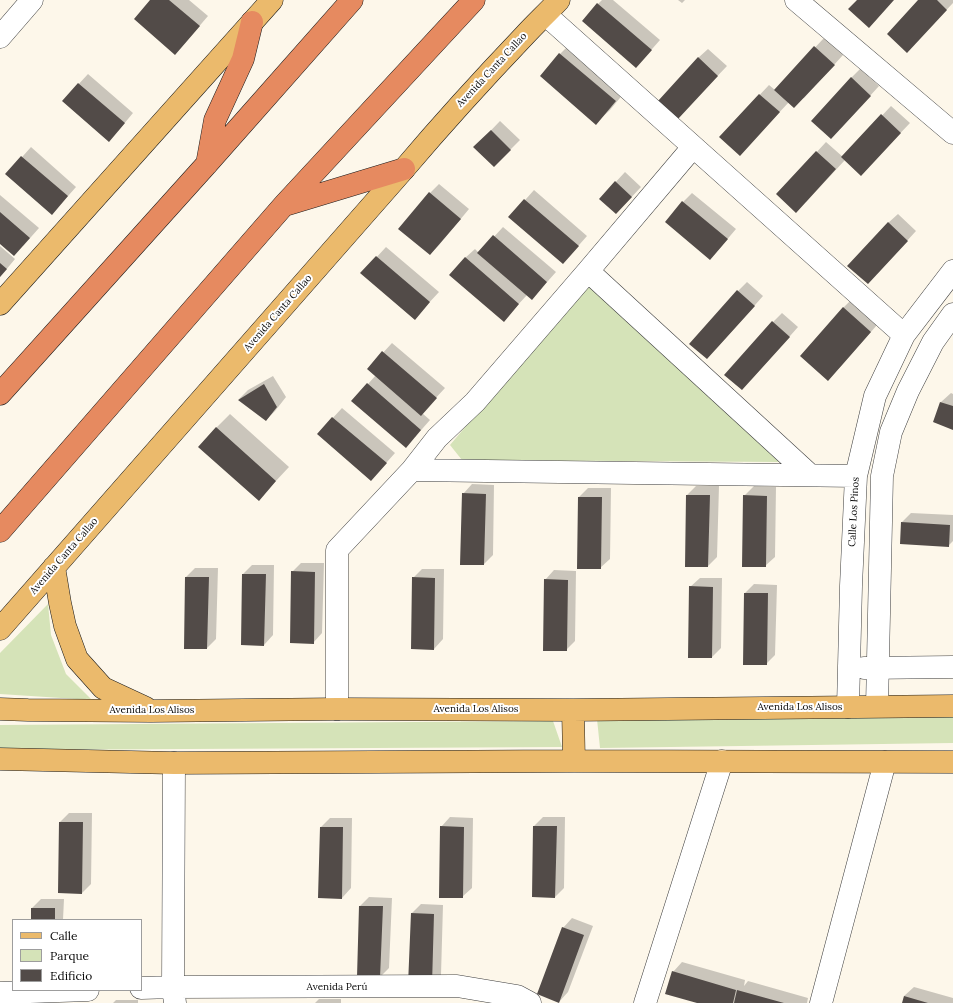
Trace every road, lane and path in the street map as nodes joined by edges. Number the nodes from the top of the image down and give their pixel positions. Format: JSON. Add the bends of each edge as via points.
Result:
{"nodes":[{"id":1,"x":32,"y":0,"type":"edge"},
{"id":2,"x":272,"y":0,"type":"edge"},
{"id":3,"x":352,"y":0,"type":"edge"},
{"id":4,"x":474,"y":0,"type":"edge"},
{"id":5,"x":802,"y":2,"type":"edge"},
{"id":6,"x":553,"y":7,"type":"edge"},
{"id":7,"x":252,"y":22,"type":"junction"},
{"id":8,"x":0,"y":37,"type":"edge"},
{"id":9,"x":953,"y":134,"type":"edge"},
{"id":10,"x":693,"y":147,"type":"junction"},
{"id":11,"x":206,"y":165,"type":"junction"},
{"id":12,"x":404,"y":169,"type":"junction"},
{"id":13,"x":284,"y":205,"type":"junction"},
{"id":14,"x":953,"y":270,"type":"edge"},
{"id":15,"x":588,"y":271,"type":"junction"},
{"id":16,"x":0,"y":304,"type":"edge"},
{"id":17,"x":953,"y":314,"type":"edge"},
{"id":18,"x":904,"y":335,"type":"junction"},
{"id":19,"x":0,"y":394,"type":"edge"},
{"id":20,"x":412,"y":470,"type":"junction"},
{"id":21,"x":810,"y":475,"type":"junction"},
{"id":22,"x":856,"y":476,"type":"junction"},
{"id":23,"x":0,"y":530,"type":"edge"},
{"id":24,"x":54,"y":567,"type":"junction"},
{"id":25,"x":0,"y":629,"type":"edge"},
{"id":26,"x":878,"y":667,"type":"junction"},
{"id":27,"x":953,"y":667,"type":"edge"},
{"id":28,"x":849,"y":668,"type":"junction"},
{"id":29,"x":878,"y":706,"type":"junction"},
{"id":30,"x":953,"y":706,"type":"edge"},
{"id":31,"x":848,"y":707,"type":"junction"},
{"id":32,"x":0,"y":709,"type":"edge"},
{"id":33,"x":337,"y":709,"type":"junction"},
{"id":34,"x":151,"y":710,"type":"junction"},
{"id":35,"x":573,"y":710,"type":"junction"},
{"id":36,"x":0,"y":759,"type":"edge"},
{"id":37,"x":574,"y":761,"type":"junction"},
{"id":38,"x":722,"y":761,"type":"junction"},
{"id":39,"x":885,"y":762,"type":"junction"},
{"id":40,"x":953,"y":762,"type":"edge"},
{"id":41,"x":174,"y":763,"type":"junction"},
{"id":42,"x":142,"y":988,"type":"edge"},
{"id":43,"x":59,"y":991,"type":"edge"},
{"id":44,"x":0,"y":993,"type":"edge"},
{"id":45,"x":174,"y":995,"type":"edge"},
{"id":46,"x":530,"y":1003,"type":"edge"},
{"id":47,"x":645,"y":1003,"type":"edge"},
{"id":48,"x":822,"y":1003,"type":"edge"}],
"edges":[{"from":1,"to":8,"type":"street"},
{"from":2,"to":7,"type":"main road"},
{"from":3,"to":11,"type":"highway"},
{"from":4,"to":13,"type":"highway"},
{"from":5,"to":9,"type":"street"},
{"from":6,"to":10,"type":"street"},
{"from":6,"to":12,"type":"main road","name":"Avenida Canta Callao","via":[[526,33]]},
{"from":7,"to":11,"type":"highway","via":[[243,59],[215,120]]},
{"from":7,"to":16,"type":"main road"},
{"from":10,"to":15,"type":"street"},
{"from":10,"to":18,"type":"street"},
{"from":11,"to":19,"type":"highway"},
{"from":12,"to":13,"type":"highway"},
{"from":12,"to":24,"type":"main road","name":"Avenida Canta Callao"},
{"from":13,"to":23,"type":"highway"},
{"from":14,"to":18,"type":"street","name":"Calle Los Pinos"},
{"from":15,"to":20,"type":"street","via":[[474,402],[437,438]]},
{"from":15,"to":21,"type":"street"},
{"from":17,"to":26,"type":"street","via":[[933,342],[891,432],[882,476]]},
{"from":18,"to":22,"type":"street","name":"Calle Los Pinos","via":[[875,396]]},
{"from":20,"to":21,"type":"street"},
{"from":20,"to":33,"type":"street","via":[[337,550]]},
{"from":21,"to":22,"type":"street"},
{"from":22,"to":28,"type":"street","name":"Calle Los Pinos"},
{"from":24,"to":25,"type":"main road","name":"Avenida Canta Callao"},
{"from":24,"to":34,"type":"main road","via":[[65,626],[77,659],[103,688]]},
{"from":26,"to":27,"type":"street"},
{"from":26,"to":28,"type":"street"},
{"from":26,"to":29,"type":"street"},
{"from":28,"to":31,"type":"street","name":"Calle Los Pinos"},
{"from":29,"to":30,"type":"main road","name":"Avenida Los Alisos"},
{"from":29,"to":31,"type":"main road","name":"Avenida Los Alisos"},
{"from":31,"to":35,"type":"main road","name":"Avenida Los Alisos"},
{"from":32,"to":34,"type":"main road","name":"Avenida Los Alisos"},
{"from":33,"to":34,"type":"main road","name":"Avenida Los Alisos"},
{"from":33,"to":35,"type":"main road","name":"Avenida Los Alisos"},
{"from":35,"to":37,"type":"main road"},
{"from":36,"to":41,"type":"main road"},
{"from":37,"to":38,"type":"main road"},
{"from":37,"to":41,"type":"main road"},
{"from":38,"to":39,"type":"main road"},
{"from":38,"to":47,"type":"street"},
{"from":39,"to":40,"type":"main road"},
{"from":39,"to":48,"type":"street"},
{"from":41,"to":45,"type":"street"},
{"from":42,"to":45,"type":"street","name":"Avenida Perú"},
{"from":43,"to":44,"type":"street"},
{"from":45,"to":46,"type":"street","name":"Avenida Perú","via":[[458,986],[517,996]]}]}
